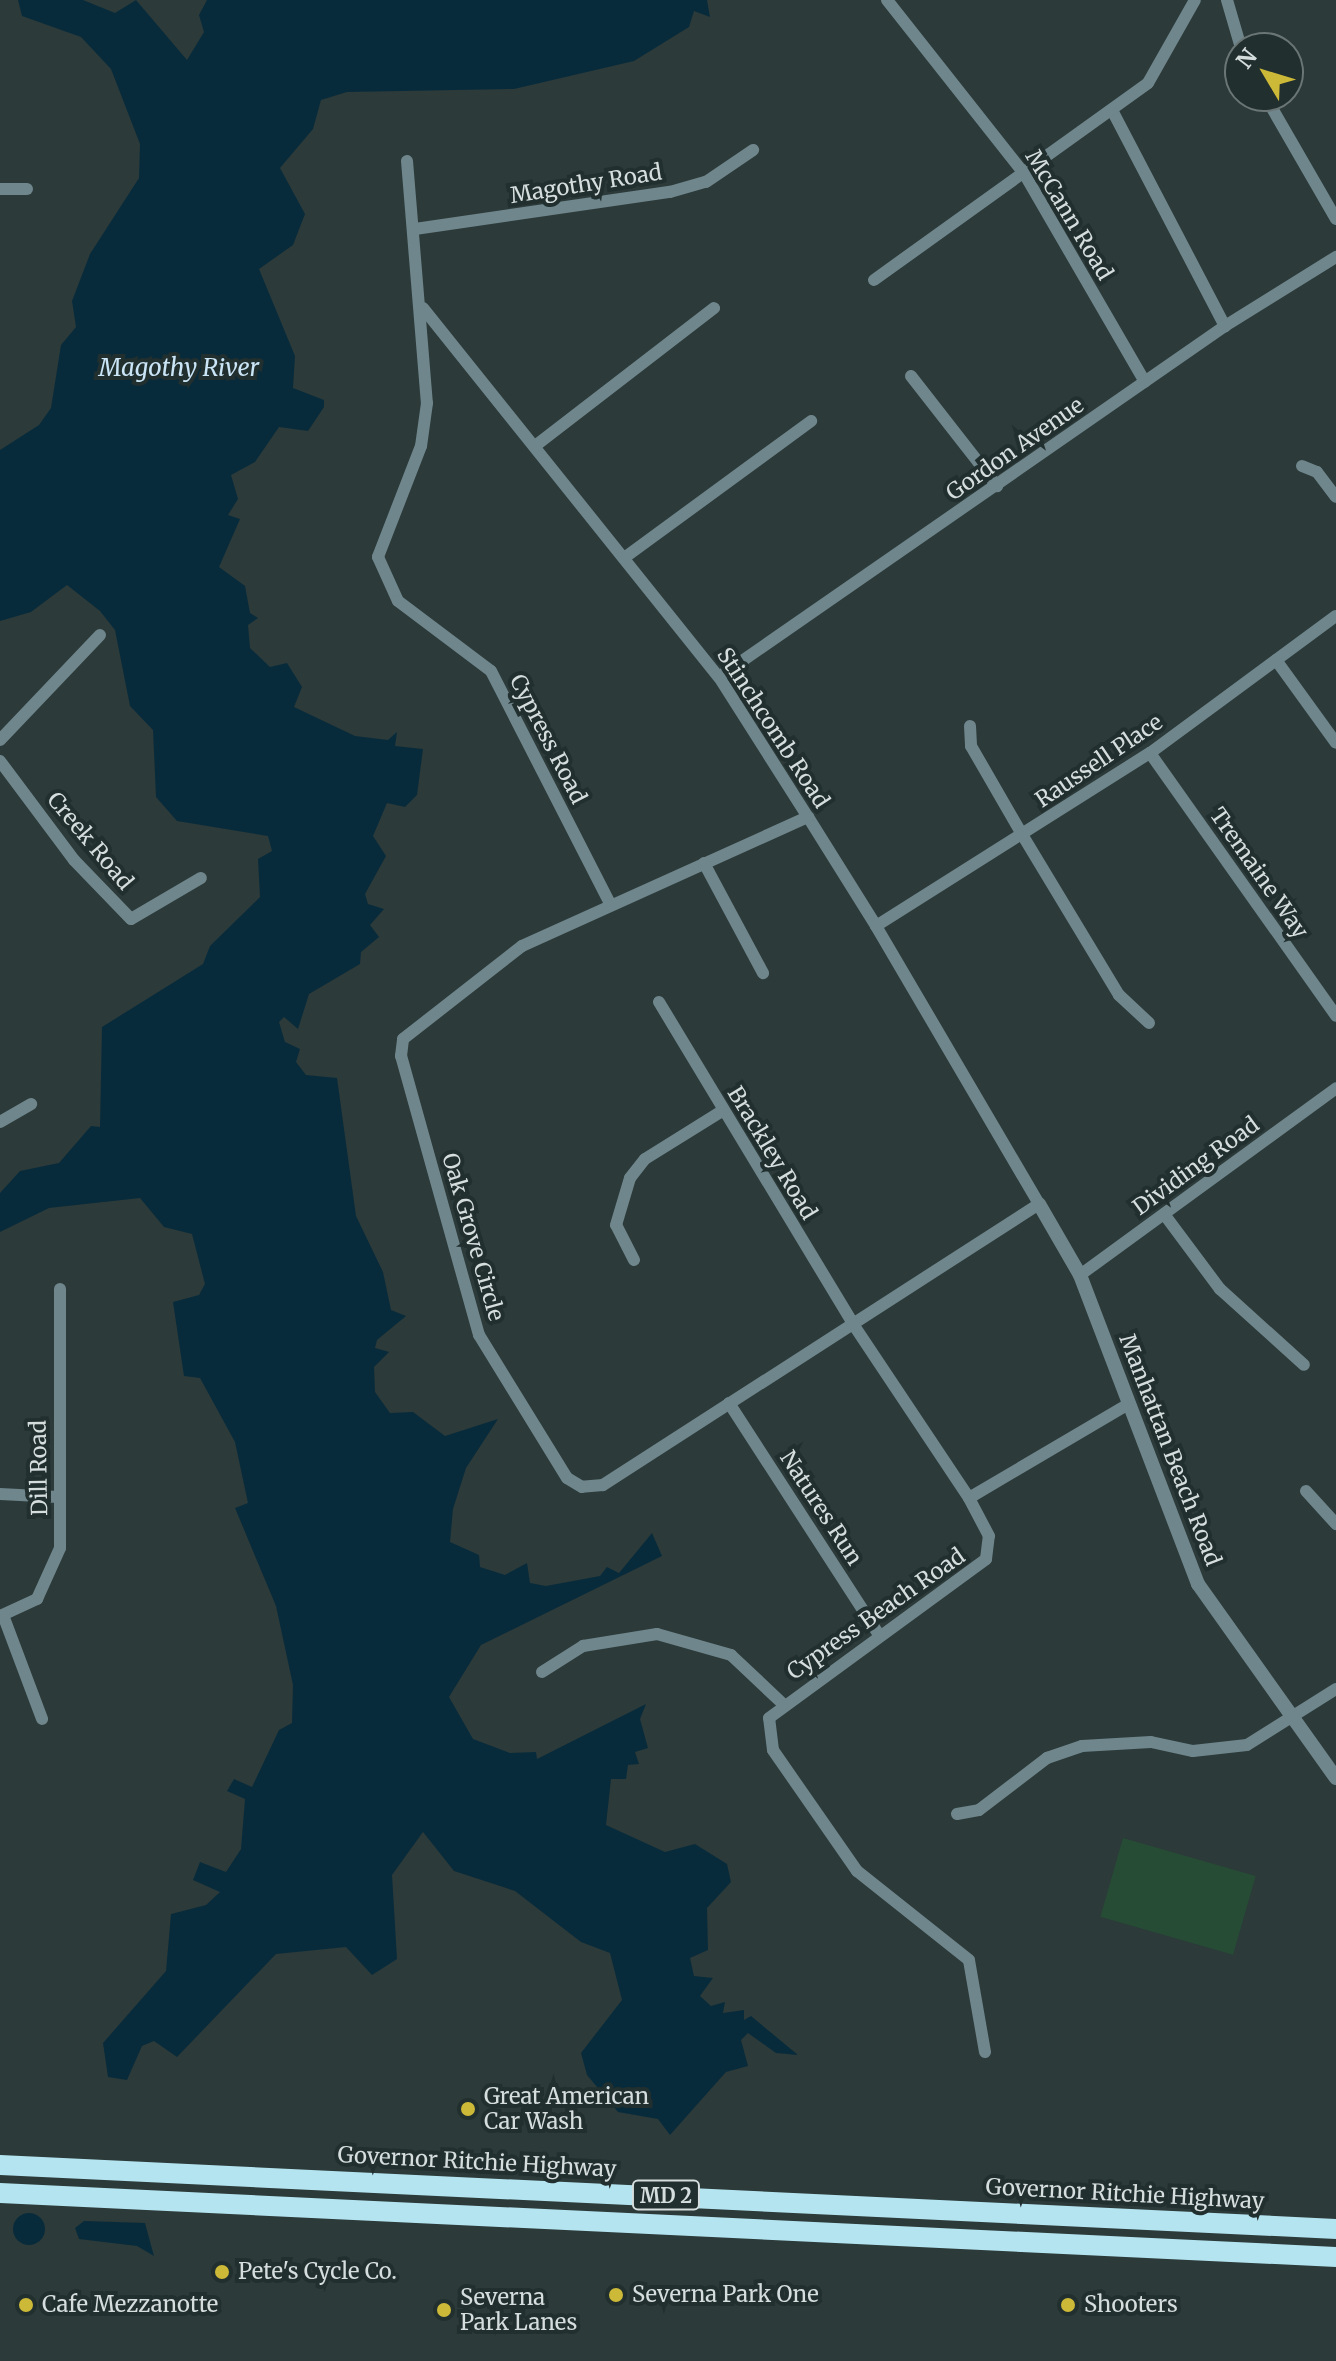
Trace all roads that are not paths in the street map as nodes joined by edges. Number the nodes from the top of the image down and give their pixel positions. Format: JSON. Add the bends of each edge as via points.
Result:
{"nodes":[{"id":1,"x":887,"y":0,"type":"edge"},
{"id":2,"x":1195,"y":0,"type":"edge"},
{"id":3,"x":1227,"y":0,"type":"edge"},
{"id":4,"x":1236,"y":32,"type":"edge"},
{"id":5,"x":1113,"y":112,"type":"junction"},
{"id":6,"x":1274,"y":112,"type":"edge"},
{"id":7,"x":753,"y":150,"type":"dead end"},
{"id":8,"x":407,"y":161,"type":"dead end"},
{"id":9,"x":1025,"y":175,"type":"junction"},
{"id":10,"x":0,"y":189,"type":"edge"},
{"id":11,"x":27,"y":189,"type":"dead end"},
{"id":12,"x":1336,"y":219,"type":"edge"},
{"id":13,"x":415,"y":229,"type":"junction"},
{"id":14,"x":1336,"y":257,"type":"edge"},
{"id":15,"x":874,"y":280,"type":"dead end"},
{"id":16,"x":423,"y":308,"type":"junction"},
{"id":17,"x":714,"y":308,"type":"dead end"},
{"id":18,"x":1225,"y":326,"type":"junction"},
{"id":19,"x":911,"y":376,"type":"dead end"},
{"id":20,"x":1145,"y":382,"type":"junction"},
{"id":21,"x":811,"y":421,"type":"dead end"},
{"id":22,"x":535,"y":446,"type":"junction"},
{"id":23,"x":1302,"y":466,"type":"dead end"},
{"id":24,"x":997,"y":486,"type":"junction"},
{"id":25,"x":1336,"y":497,"type":"edge"},
{"id":26,"x":624,"y":558,"type":"junction"},
{"id":27,"x":1336,"y":616,"type":"edge"},
{"id":28,"x":100,"y":635,"type":"dead end"},
{"id":29,"x":1276,"y":660,"type":"junction"},
{"id":30,"x":719,"y":677,"type":"junction"},
{"id":31,"x":970,"y":726,"type":"dead end"},
{"id":32,"x":0,"y":740,"type":"edge"},
{"id":33,"x":1336,"y":743,"type":"edge"},
{"id":34,"x":1150,"y":753,"type":"junction"},
{"id":35,"x":0,"y":761,"type":"edge"},
{"id":36,"x":808,"y":817,"type":"junction"},
{"id":37,"x":1023,"y":836,"type":"junction"},
{"id":38,"x":704,"y":863,"type":"junction"},
{"id":39,"x":201,"y":878,"type":"dead end"},
{"id":40,"x":611,"y":905,"type":"junction"},
{"id":41,"x":876,"y":926,"type":"junction"},
{"id":42,"x":763,"y":973,"type":"dead end"},
{"id":43,"x":659,"y":1002,"type":"dead end"},
{"id":44,"x":1336,"y":1016,"type":"edge"},
{"id":45,"x":1149,"y":1023,"type":"dead end"},
{"id":46,"x":1336,"y":1088,"type":"edge"},
{"id":47,"x":31,"y":1104,"type":"dead end"},
{"id":48,"x":722,"y":1111,"type":"junction"},
{"id":49,"x":0,"y":1122,"type":"edge"},
{"id":50,"x":1039,"y":1204,"type":"junction"},
{"id":51,"x":1164,"y":1214,"type":"junction"},
{"id":52,"x":634,"y":1260,"type":"dead end"},
{"id":53,"x":1080,"y":1275,"type":"junction"},
{"id":54,"x":60,"y":1289,"type":"dead end"},
{"id":55,"x":853,"y":1324,"type":"junction"},
{"id":56,"x":1304,"y":1365,"type":"dead end"},
{"id":57,"x":729,"y":1403,"type":"junction"},
{"id":58,"x":1127,"y":1405,"type":"junction"},
{"id":59,"x":1306,"y":1491,"type":"dead end"},
{"id":60,"x":0,"y":1494,"type":"edge"},
{"id":61,"x":58,"y":1497,"type":"junction"},
{"id":62,"x":969,"y":1498,"type":"junction"},
{"id":63,"x":1336,"y":1524,"type":"edge"},
{"id":64,"x":2,"y":1616,"type":"edge"},
{"id":65,"x":879,"y":1635,"type":"junction"},
{"id":66,"x":542,"y":1672,"type":"dead end"},
{"id":67,"x":1336,"y":1689,"type":"edge"},
{"id":68,"x":782,"y":1703,"type":"junction"},
{"id":69,"x":1292,"y":1718,"type":"junction"},
{"id":70,"x":42,"y":1719,"type":"dead end"},
{"id":71,"x":1336,"y":1778,"type":"edge"},
{"id":72,"x":957,"y":1814,"type":"dead end"},
{"id":73,"x":985,"y":2052,"type":"dead end"},
{"id":74,"x":0,"y":2165,"type":"edge"},
{"id":75,"x":0,"y":2193,"type":"edge"},
{"id":76,"x":1334,"y":2229,"type":"edge"},
{"id":77,"x":1333,"y":2257,"type":"edge"}],
"edges":[{"from":1,"to":9,"type":"street","name":"McCann Road"},
{"from":2,"to":5,"type":"street","via":[[1148,83]]},
{"from":3,"to":4,"type":"street"},
{"from":5,"to":9,"type":"street"},
{"from":5,"to":18,"type":"street"},
{"from":6,"to":12,"type":"street"},
{"from":7,"to":13,"type":"street","name":"Magothy Road","via":[[706,182],[670,192]]},
{"from":8,"to":13,"type":"street","name":"Cypress Road"},
{"from":9,"to":15,"type":"street"},
{"from":9,"to":20,"type":"street","name":"McCann Road"},
{"from":10,"to":11,"type":"street"},
{"from":13,"to":16,"type":"street","name":"Cypress Road"},
{"from":14,"to":18,"type":"street","name":"Gordon Avenue"},
{"from":16,"to":22,"type":"street","name":"Stinchcomb Road"},
{"from":16,"to":40,"type":"street","name":"Cypress Road","via":[[421,446],[383,530],[378,557],[384,578],[398,601],[491,671]]},
{"from":17,"to":22,"type":"street"},
{"from":18,"to":20,"type":"street","name":"Gordon Avenue"},
{"from":19,"to":24,"type":"street"},
{"from":20,"to":24,"type":"street","name":"Gordon Avenue"},
{"from":21,"to":26,"type":"street"},
{"from":22,"to":26,"type":"street","name":"Stinchcomb Road"},
{"from":23,"to":25,"type":"street","via":[[1317,472]]},
{"from":24,"to":30,"type":"street","name":"Gordon Avenue"},
{"from":26,"to":30,"type":"street","name":"Stinchcomb Road"},
{"from":27,"to":29,"type":"street","name":"Raussell Place"},
{"from":28,"to":32,"type":"street"},
{"from":29,"to":33,"type":"street"},
{"from":29,"to":34,"type":"street","name":"Raussell Place"},
{"from":30,"to":36,"type":"street","name":"Stinchcomb Road"},
{"from":31,"to":37,"type":"street","via":[[971,746]]},
{"from":34,"to":37,"type":"street","name":"Raussell Place"},
{"from":34,"to":44,"type":"street","name":"Tremaine Way"},
{"from":35,"to":39,"type":"street","name":"Creek Road","via":[[74,860],[131,919]]},
{"from":36,"to":38,"type":"street","name":"Oak Grove Circle"},
{"from":36,"to":41,"type":"street","name":"Stinchcomb Road"},
{"from":37,"to":41,"type":"street","name":"Raussell Place"},
{"from":37,"to":45,"type":"street","via":[[1119,995]]},
{"from":38,"to":40,"type":"street","name":"Oak Grove Circle"},
{"from":38,"to":42,"type":"street"},
{"from":40,"to":57,"type":"street","name":"Oak Grove Circle","via":[[495,961],[460,1001],[414,1026],[401,1056],[479,1335],[567,1478],[582,1487],[603,1485]]},
{"from":41,"to":50,"type":"street","name":"Stinchcomb Road"},
{"from":43,"to":48,"type":"street","name":"Brackley Road"},
{"from":46,"to":51,"type":"street","name":"Dividing Road"},
{"from":47,"to":49,"type":"street"},
{"from":48,"to":52,"type":"street","via":[[645,1159],[630,1178],[616,1225]]},
{"from":48,"to":55,"type":"street","name":"Brackley Road"},
{"from":50,"to":53,"type":"street","name":"Manhattan Beach Road"},
{"from":50,"to":55,"type":"street","name":"Oak Grove Circle"},
{"from":51,"to":53,"type":"street","name":"Dividing Road"},
{"from":51,"to":56,"type":"street","via":[[1220,1289]]},
{"from":53,"to":58,"type":"street","name":"Manhattan Beach Road"},
{"from":54,"to":61,"type":"street","name":"Dill Road"},
{"from":55,"to":57,"type":"street","name":"Oak Grove Circle"},
{"from":55,"to":62,"type":"street","name":"Brackley Road"},
{"from":57,"to":65,"type":"street","name":"Natures Run"},
{"from":58,"to":62,"type":"street"},
{"from":58,"to":69,"type":"street","name":"Manhattan Beach Road","via":[[1198,1584]]},
{"from":59,"to":63,"type":"street"},
{"from":60,"to":61,"type":"street"},
{"from":61,"to":64,"type":"street","name":"Dill Road","via":[[60,1548],[49,1582],[29,1605]]},
{"from":62,"to":65,"type":"street","name":"Cypress Beach Road","via":[[989,1536],[986,1559]]},
{"from":64,"to":70,"type":"street"},
{"from":65,"to":68,"type":"street","name":"Cypress Beach Road"},
{"from":66,"to":68,"type":"street","via":[[583,1646],[657,1634],[731,1655]]},
{"from":67,"to":69,"type":"street"},
{"from":68,"to":73,"type":"street","name":"Cypress Beach Road","via":[[769,1718],[773,1750],[877,1893],[938,1929],[969,1960]]},
{"from":69,"to":71,"type":"street","name":"Manhattan Beach Road"},
{"from":69,"to":72,"type":"street","via":[[1268,1736],[1222,1750],[1151,1742],[1082,1746],[1047,1758],[979,1810]]},
{"from":74,"to":76,"type":"highway","name":"Governor Ritchie Highway","number":"MD 2"},
{"from":75,"to":77,"type":"highway","number":"MD 2"},
{"from":76,"to":77,"type":"highway"}]}
